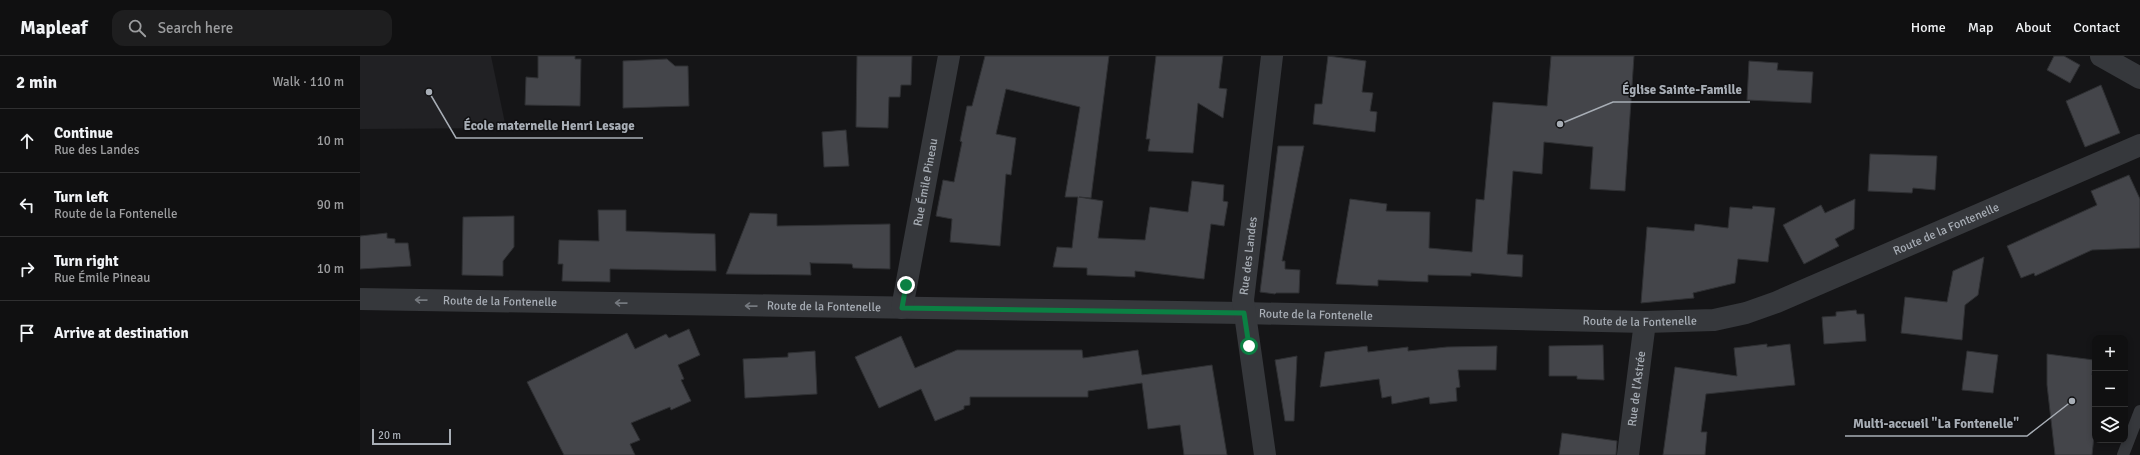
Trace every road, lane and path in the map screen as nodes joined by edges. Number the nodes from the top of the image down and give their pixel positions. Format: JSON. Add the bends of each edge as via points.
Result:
{"nodes":[{"id":1,"x":949,"y":56,"type":"edge"},
{"id":2,"x":1272,"y":56,"type":"edge"},
{"id":3,"x":2101,"y":56,"type":"edge"},
{"id":4,"x":2140,"y":78,"type":"edge"},
{"id":5,"x":2140,"y":145,"type":"edge"},
{"id":6,"x":360,"y":299,"type":"edge"},
{"id":7,"x":902,"y":308,"type":"junction"},
{"id":8,"x":1244,"y":313,"type":"junction"},
{"id":9,"x":1645,"y":322,"type":"junction"},
{"id":10,"x":2140,"y":411,"type":"edge"},
{"id":11,"x":1265,"y":455,"type":"edge"},
{"id":12,"x":1628,"y":455,"type":"edge"},
{"id":13,"x":2123,"y":455,"type":"edge"}],
"edges":[{"from":1,"to":7,"type":"street","name":"Rue Émile Pineau"},
{"from":2,"to":8,"type":"street","name":"Rue des Landes","via":[[1244,287]]},
{"from":3,"to":4,"type":"street"},
{"from":5,"to":9,"type":"street","name":"Route de la Fontenelle","via":[[1746,313],[1714,320]]},
{"from":7,"to":6,"type":"street","name":"Route de la Fontenelle","one_way":true},
{"from":7,"to":8,"type":"street","name":"Route de la Fontenelle"},
{"from":8,"to":9,"type":"street","name":"Route de la Fontenelle"},
{"from":8,"to":11,"type":"street","name":"Rue des Landes"},
{"from":9,"to":12,"type":"street","name":"Rue de l'Astrée"},
{"from":10,"to":13,"type":"lane"}]}
